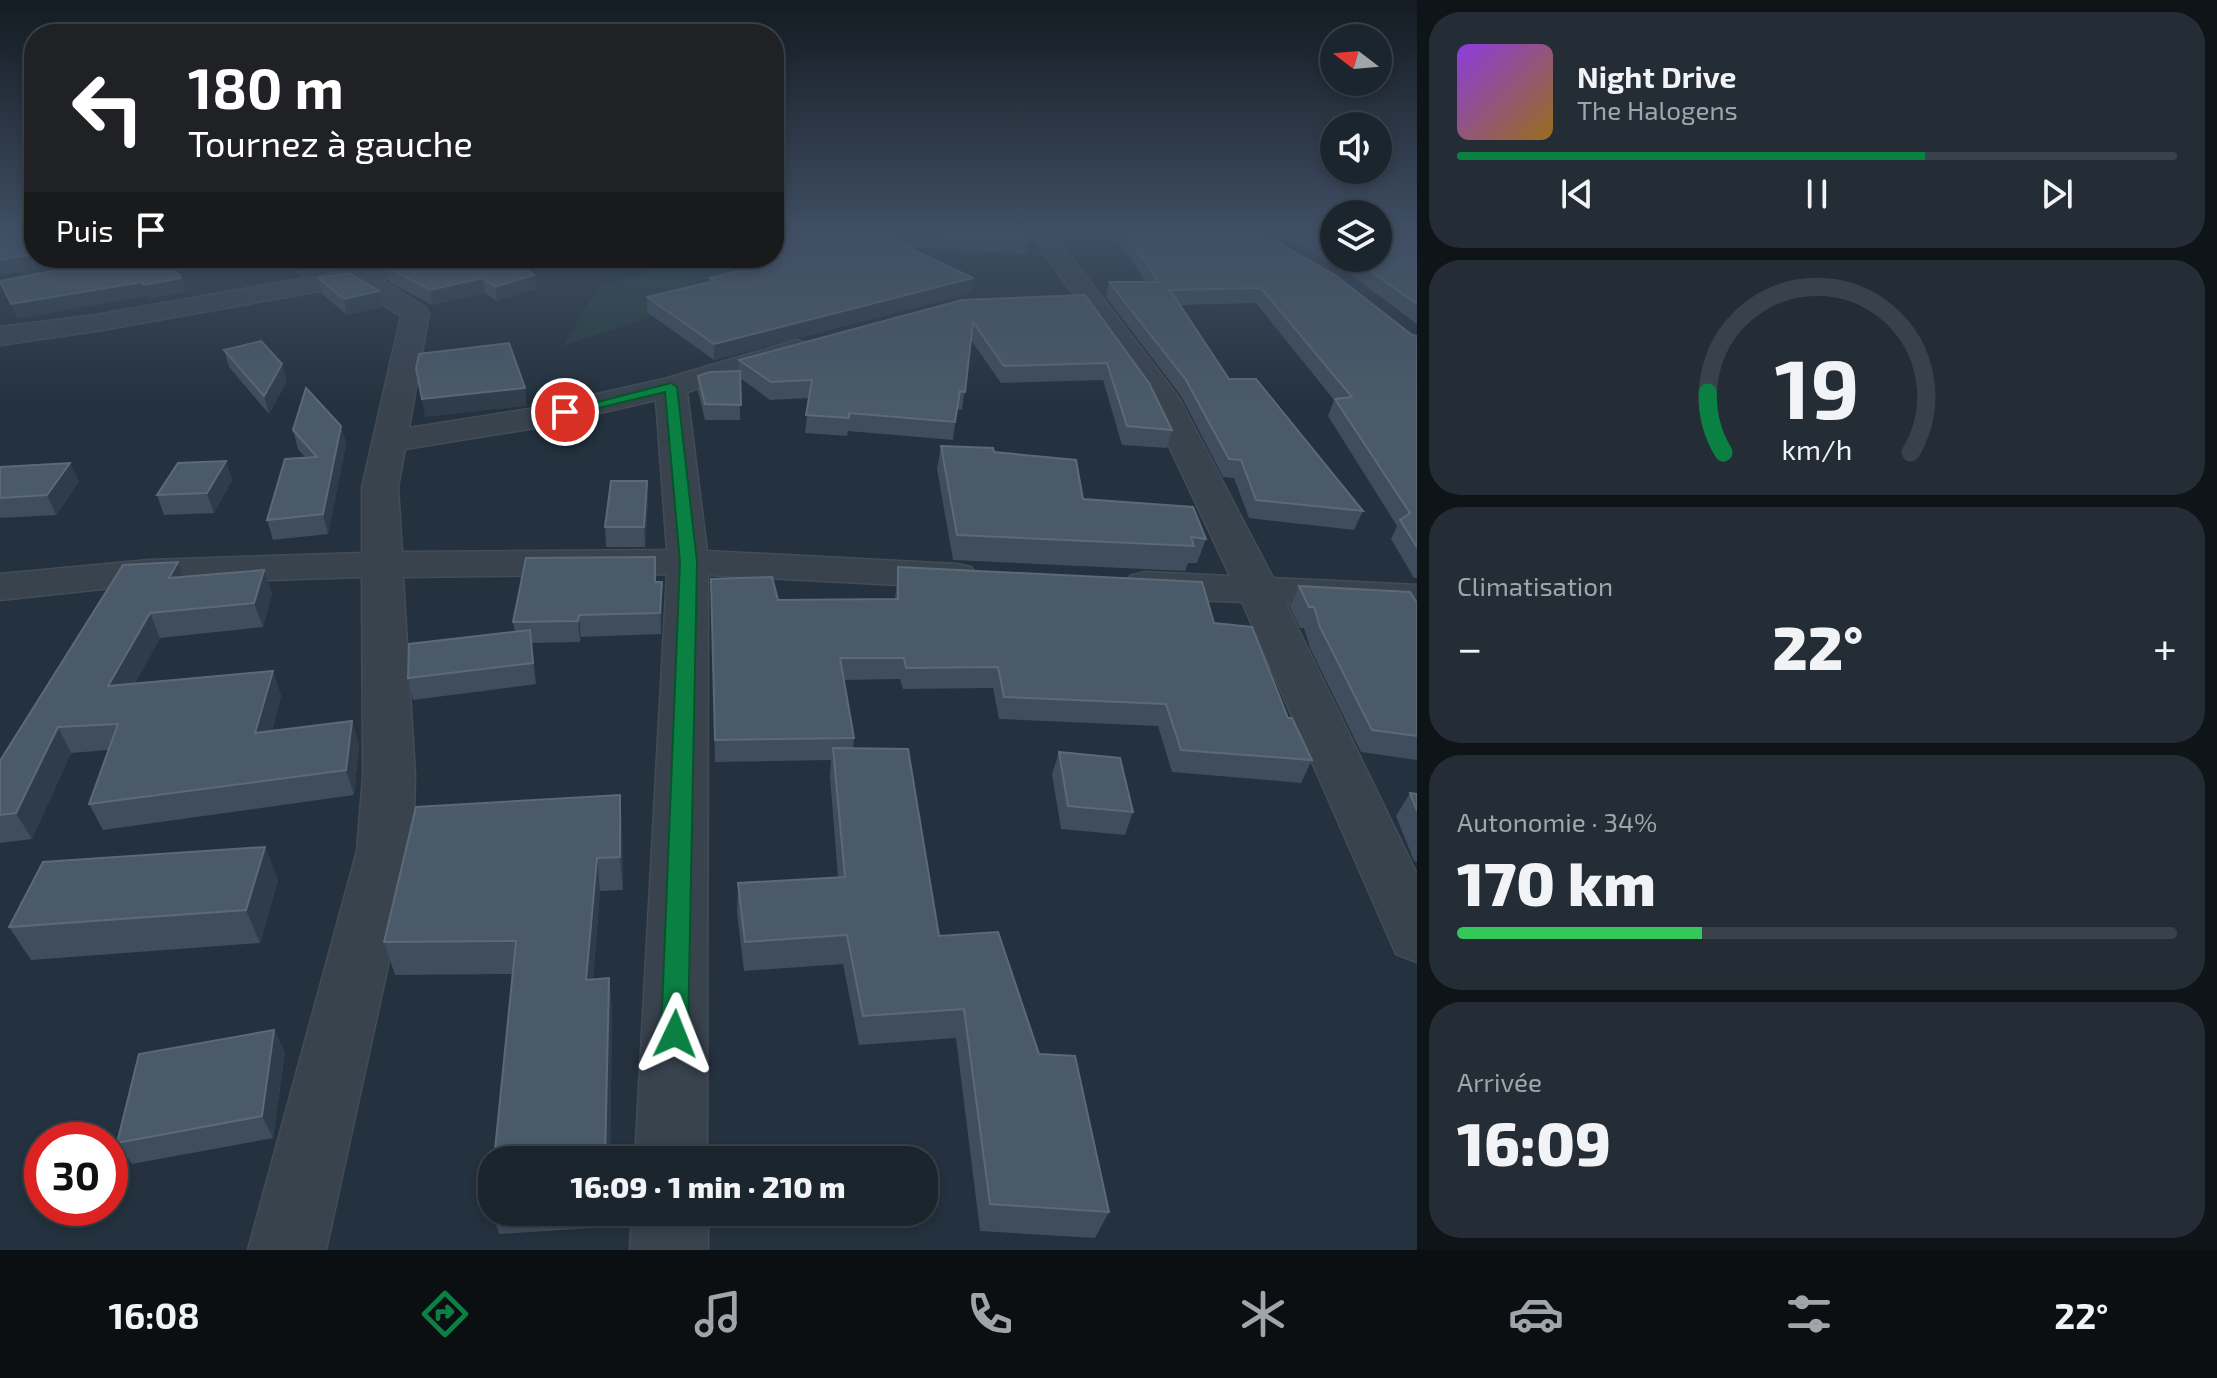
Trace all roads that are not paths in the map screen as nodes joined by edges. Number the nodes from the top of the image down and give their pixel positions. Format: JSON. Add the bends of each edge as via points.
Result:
{"nodes":[{"id":1,"x":257,"y":287,"type":"edge"},
{"id":2,"x":375,"y":287,"type":"edge"},
{"id":3,"x":1083,"y":287,"type":"edge"},
{"id":4,"x":1089,"y":295,"type":"junction"},
{"id":5,"x":1045,"y":299,"type":"edge"},
{"id":6,"x":0,"y":336,"type":"edge"},
{"id":7,"x":841,"y":336,"type":"edge"},
{"id":8,"x":671,"y":387,"type":"junction"},
{"id":9,"x":391,"y":441,"type":"junction"},
{"id":10,"x":688,"y":562,"type":"junction"},
{"id":11,"x":382,"y":564,"type":"junction"},
{"id":12,"x":990,"y":577,"type":"edge"},
{"id":13,"x":1101,"y":583,"type":"edge"},
{"id":14,"x":0,"y":587,"type":"edge"},
{"id":15,"x":1257,"y":589,"type":"junction"},
{"id":16,"x":1417,"y":598,"type":"edge"},
{"id":17,"x":1417,"y":936,"type":"edge"},
{"id":18,"x":671,"y":1146,"type":"edge"},
{"id":19,"x":670,"y":1226,"type":"edge"},
{"id":20,"x":287,"y":1250,"type":"edge"},
{"id":21,"x":669,"y":1250,"type":"edge"}],
"edges":[{"from":1,"to":6,"type":"street","via":[[96,323]]},
{"from":2,"to":9,"type":"street","via":[[415,313]]},
{"from":3,"to":4,"type":"street"},
{"from":4,"to":5,"type":"street"},
{"from":4,"to":15,"type":"street","via":[[1163,398]]},
{"from":7,"to":8,"type":"street"},
{"from":8,"to":9,"type":"street","via":[[535,418]]},
{"from":8,"to":10,"type":"street"},
{"from":9,"to":11,"type":"street","via":[[380,487]]},
{"from":10,"to":11,"type":"street"},
{"from":10,"to":12,"type":"street"},
{"from":10,"to":18,"type":"street"},
{"from":11,"to":14,"type":"street","via":[[149,572]]},
{"from":11,"to":20,"type":"street","via":[[389,776],[385,851]]},
{"from":13,"to":15,"type":"street"},
{"from":15,"to":16,"type":"street"},
{"from":15,"to":17,"type":"street"},
{"from":19,"to":21,"type":"street"}]}
